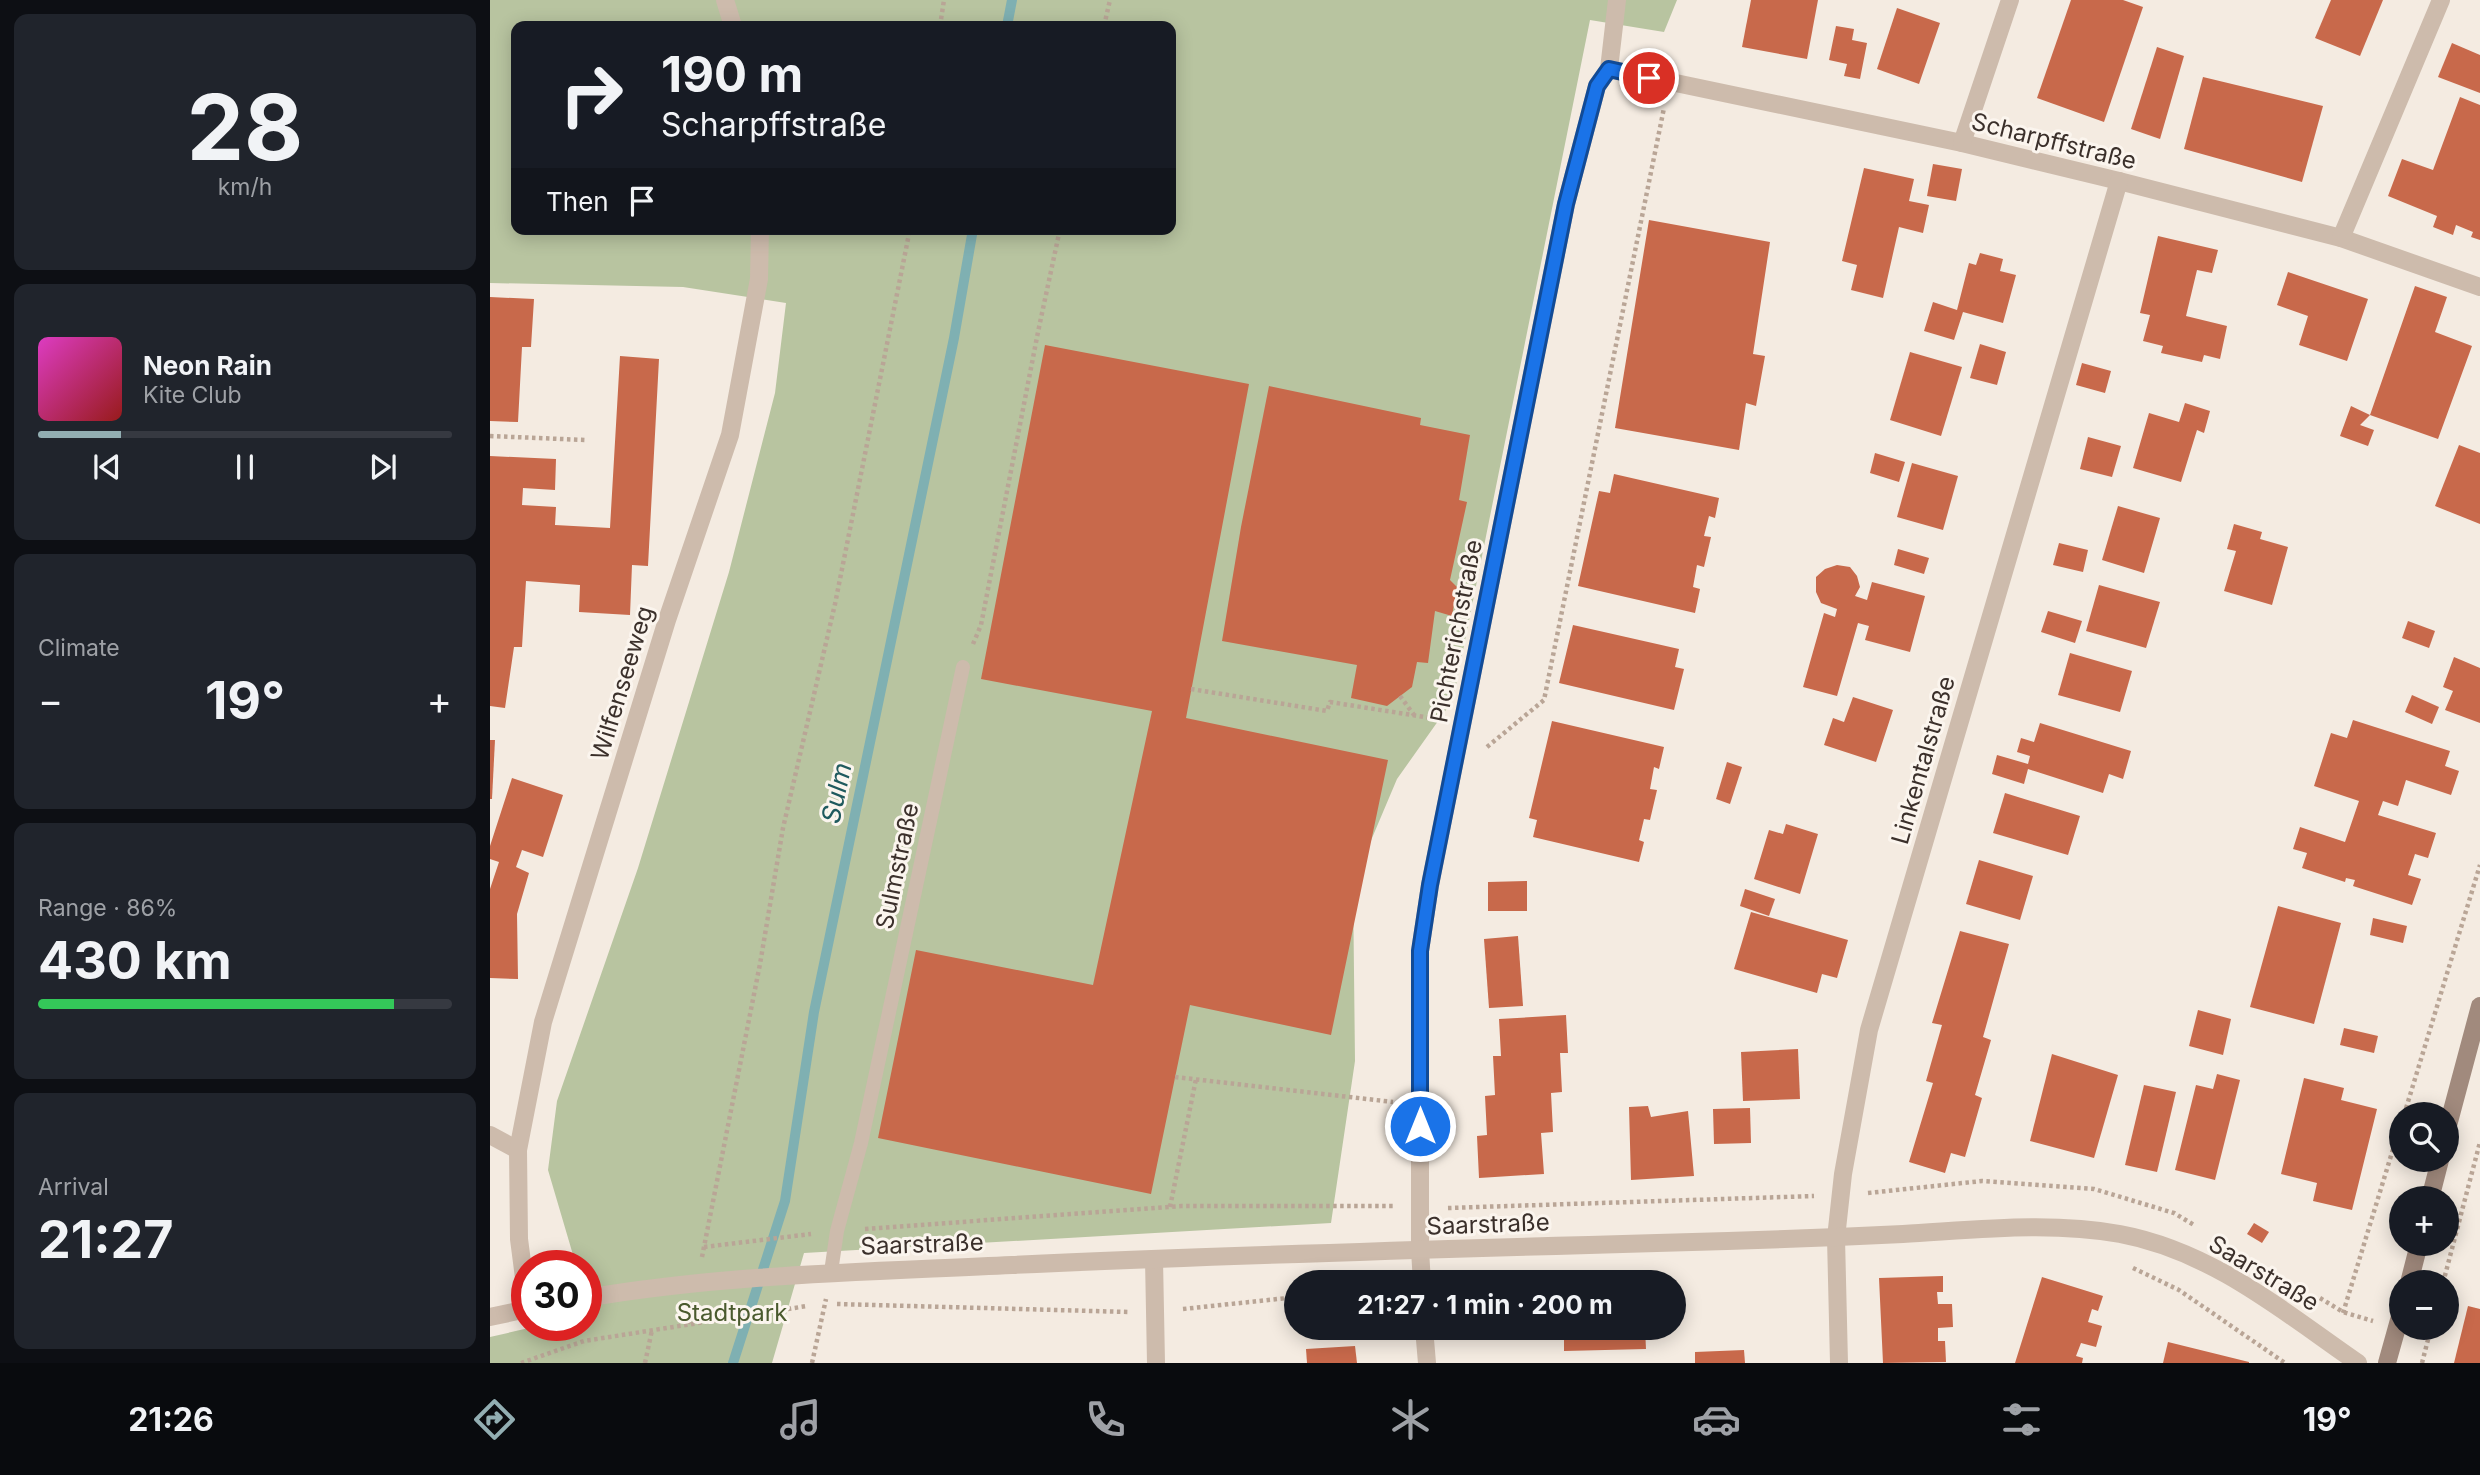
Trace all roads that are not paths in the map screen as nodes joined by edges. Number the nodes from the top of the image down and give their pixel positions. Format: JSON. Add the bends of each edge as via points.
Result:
{"nodes":[{"id":1,"x":725,"y":0,"type":"edge"},
{"id":2,"x":1617,"y":0,"type":"edge"},
{"id":3,"x":2010,"y":0,"type":"edge"},
{"id":4,"x":2441,"y":0,"type":"edge"},
{"id":5,"x":731,"y":21,"type":"edge"},
{"id":6,"x":1609,"y":69,"type":"junction"},
{"id":7,"x":1962,"y":144,"type":"junction"},
{"id":8,"x":2119,"y":181,"type":"junction"},
{"id":9,"x":760,"y":235,"type":"edge"},
{"id":10,"x":2341,"y":238,"type":"junction"},
{"id":11,"x":2480,"y":287,"type":"edge"},
{"id":12,"x":963,"y":667,"type":"road end"},
{"id":13,"x":2480,"y":1006,"type":"edge"},
{"id":14,"x":2454,"y":1102,"type":"edge"},
{"id":15,"x":490,"y":1135,"type":"edge"},
{"id":16,"x":518,"y":1150,"type":"junction"},
{"id":17,"x":1836,"y":1238,"type":"junction"},
{"id":18,"x":520,"y":1250,"type":"edge"},
{"id":19,"x":1420,"y":1250,"type":"junction"},
{"id":20,"x":1154,"y":1259,"type":"junction"},
{"id":21,"x":1421,"y":1270,"type":"edge"},
{"id":22,"x":831,"y":1272,"type":"junction"},
{"id":23,"x":602,"y":1296,"type":"edge"},
{"id":24,"x":511,"y":1312,"type":"edge"},
{"id":25,"x":490,"y":1317,"type":"edge"},
{"id":26,"x":1425,"y":1340,"type":"edge"},
{"id":27,"x":2393,"y":1340,"type":"edge"},
{"id":28,"x":1156,"y":1363,"type":"edge"},
{"id":29,"x":1427,"y":1363,"type":"edge"},
{"id":30,"x":1839,"y":1363,"type":"edge"},
{"id":31,"x":2358,"y":1363,"type":"edge"},
{"id":32,"x":2387,"y":1363,"type":"edge"}],
"edges":[{"from":1,"to":5,"type":"street"},
{"from":2,"to":6,"type":"street","name":"Pichterichstraße"},
{"from":3,"to":7,"type":"street"},
{"from":4,"to":10,"type":"street"},
{"from":6,"to":7,"type":"street","name":"Scharpffstraße"},
{"from":6,"to":19,"type":"street","name":"Pichterichstraße","via":[[1597,86],[1566,204],[1430,885],[1420,951]]},
{"from":7,"to":8,"type":"street","name":"Scharpffstraße"},
{"from":8,"to":10,"type":"street","name":"Scharpffstraße"},
{"from":8,"to":17,"type":"street","name":"Linkentalstraße","via":[[1869,1030]]},
{"from":9,"to":16,"type":"street","name":"Wilfenseeweg","via":[[759,279],[730,435],[667,620],[542,1022]]},
{"from":10,"to":11,"type":"street","name":"Scharpffstraße"},
{"from":12,"to":22,"type":"lane","name":"Sulmstraße"},
{"from":13,"to":14,"type":"main road"},
{"from":15,"to":16,"type":"street"},
{"from":16,"to":18,"type":"street","name":"Wilfenseeweg"},
{"from":17,"to":19,"type":"street","name":"Saarstraße"},
{"from":17,"to":30,"type":"street","name":"Linkentalstraße"},
{"from":17,"to":31,"type":"street","name":"Saarstraße","via":[[2078,1227],[2125,1234],[2222,1270]]},
{"from":19,"to":20,"type":"street","name":"Saarstraße"},
{"from":19,"to":21,"type":"street","name":"Pichterichstraße"},
{"from":20,"to":22,"type":"street","name":"Saarstraße"},
{"from":20,"to":28,"type":"street"},
{"from":22,"to":23,"type":"street","name":"Saarstraße"},
{"from":24,"to":25,"type":"street"},
{"from":26,"to":29,"type":"street"},
{"from":27,"to":32,"type":"main road"}]}
